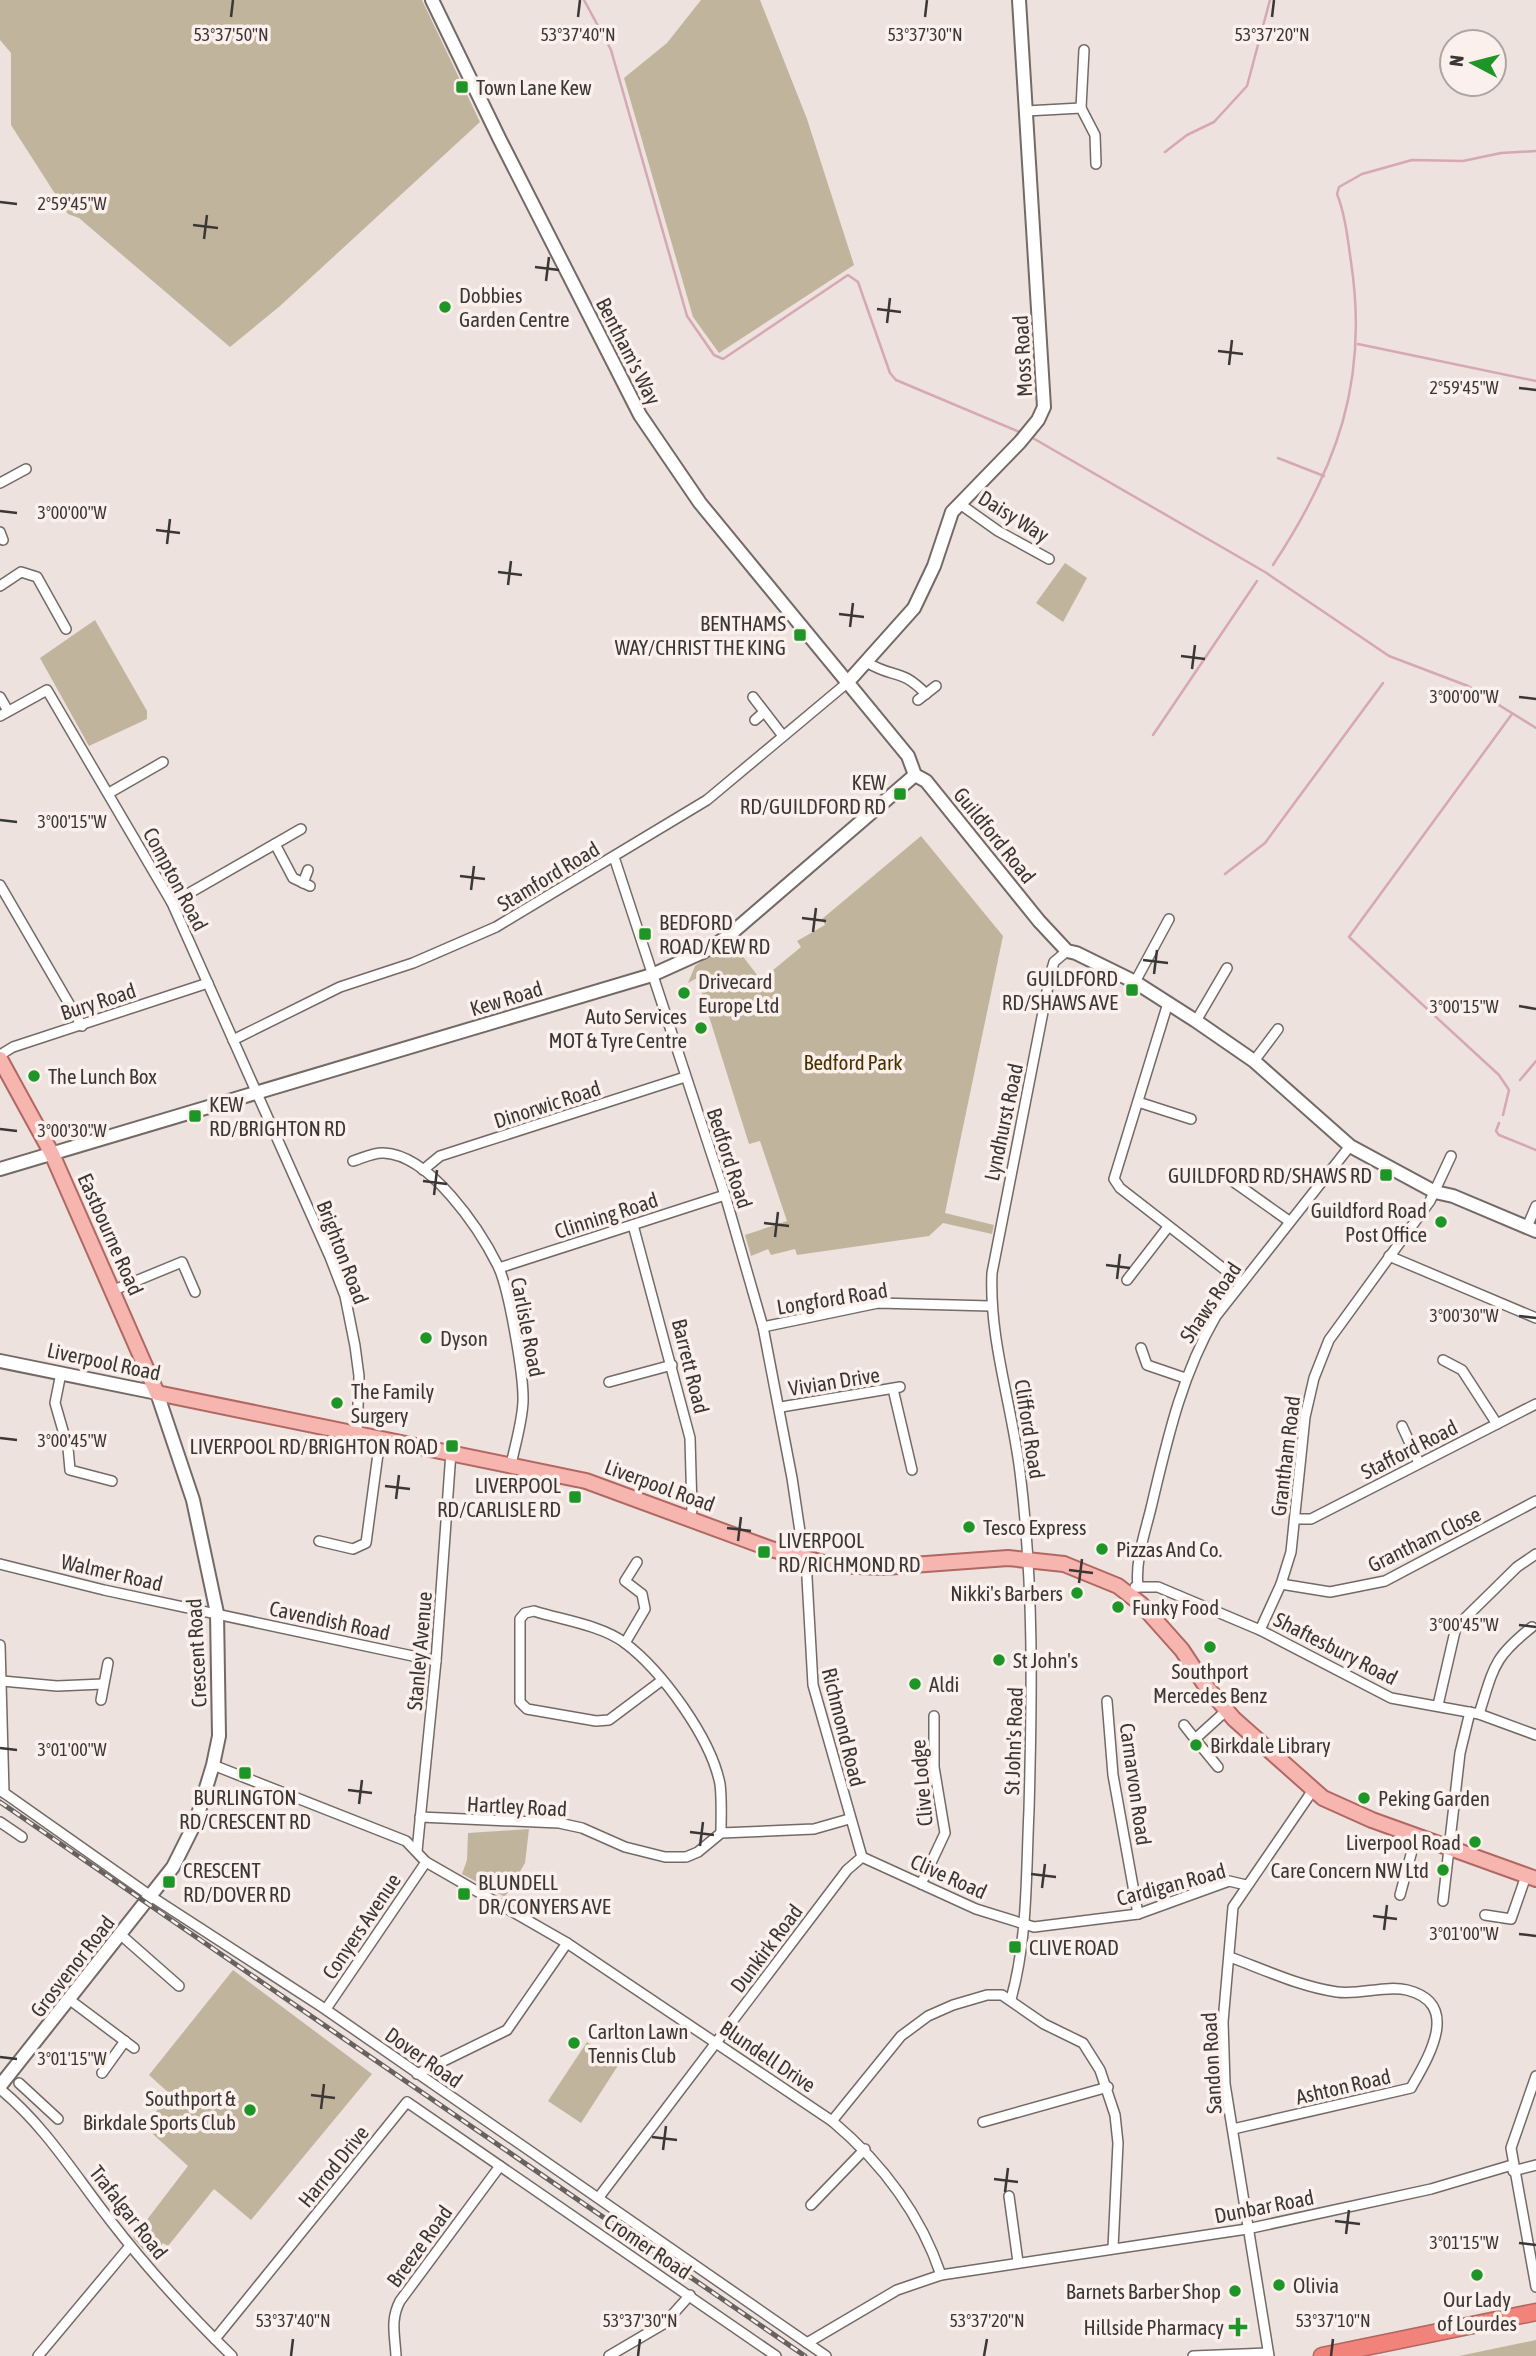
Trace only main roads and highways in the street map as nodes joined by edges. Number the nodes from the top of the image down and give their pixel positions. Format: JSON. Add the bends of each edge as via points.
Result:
{"nodes":[{"id":1,"x":0,"y":1057,"type":"edge"},
{"id":2,"x":157,"y":1393,"type":"joint"},
{"id":3,"x":1531,"y":1877,"type":"edge"},
{"id":4,"x":1536,"y":2312,"type":"edge"},
{"id":5,"x":1322,"y":2356,"type":"edge"}],
"edges":[{"from":1,"to":2,"type":"main road","name":"Eastbourne Road","via":[[52,1154]]},
{"from":2,"to":3,"type":"main road","name":"Liverpool Road","via":[[586,1481],[831,1565],[885,1567],[1030,1558],[1064,1564],[1131,1588],[1227,1710],[1313,1790],[1350,1812]]},
{"from":4,"to":5,"type":"highway"}]}
